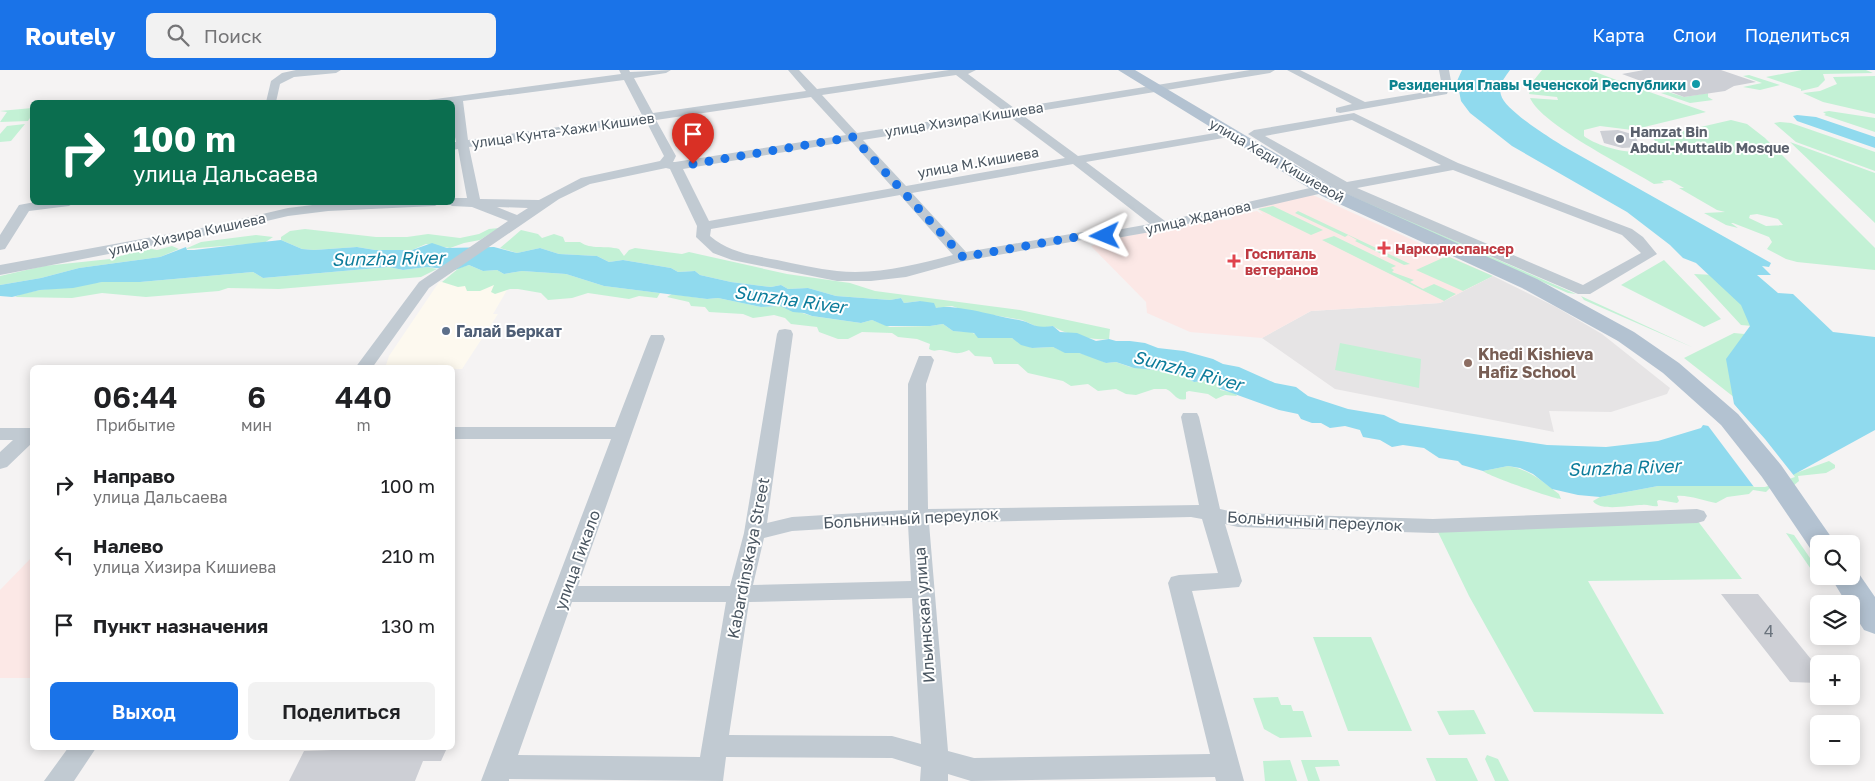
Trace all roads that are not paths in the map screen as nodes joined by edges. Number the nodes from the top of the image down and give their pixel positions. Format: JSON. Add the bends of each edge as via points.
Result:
{"nodes":[{"id":1,"x":336,"y":70,"type":"edge"},
{"id":2,"x":666,"y":70,"type":"edge"},
{"id":3,"x":793,"y":70,"type":"edge"},
{"id":4,"x":1125,"y":70,"type":"edge"},
{"id":5,"x":1270,"y":70,"type":"edge"},
{"id":6,"x":1292,"y":70,"type":"edge"},
{"id":7,"x":1444,"y":70,"type":"edge"},
{"id":8,"x":962,"y":71,"type":"edge"},
{"id":9,"x":301,"y":72,"type":"joint"},
{"id":10,"x":626,"y":74,"type":"edge"},
{"id":11,"x":1156,"y":89,"type":"junction"},
{"id":12,"x":1443,"y":92,"type":"joint"},
{"id":13,"x":814,"y":93,"type":"junction"},
{"id":14,"x":457,"y":99,"type":"junction"},
{"id":15,"x":272,"y":100,"type":"edge"},
{"id":16,"x":449,"y":100,"type":"edge"},
{"id":17,"x":1354,"y":110,"type":"junction"},
{"id":18,"x":1011,"y":112,"type":"junction"},
{"id":19,"x":649,"y":117,"type":"junction"},
{"id":20,"x":1227,"y":132,"type":"junction"},
{"id":21,"x":853,"y":137,"type":"junction"},
{"id":22,"x":458,"y":146,"type":"edge"},
{"id":23,"x":1074,"y":160,"type":"junction"},
{"id":24,"x":670,"y":165,"type":"junction"},
{"id":25,"x":1454,"y":166,"type":"junction"},
{"id":26,"x":1346,"y":188,"type":"junction"},
{"id":27,"x":1325,"y":190,"type":"junction"},
{"id":28,"x":904,"y":191,"type":"junction"},
{"id":29,"x":474,"y":201,"type":"junction"},
{"id":30,"x":455,"y":202,"type":"edge"},
{"id":31,"x":542,"y":204,"type":"junction"},
{"id":32,"x":252,"y":205,"type":"edge"},
{"id":33,"x":382,"y":205,"type":"edge"},
{"id":34,"x":31,"y":206,"type":"edge"},
{"id":35,"x":259,"y":218,"type":"junction"},
{"id":36,"x":514,"y":225,"type":"junction"},
{"id":37,"x":704,"y":226,"type":"junction"},
{"id":38,"x":1162,"y":226,"type":"junction"},
{"id":39,"x":0,"y":246,"type":"edge"},
{"id":40,"x":963,"y":257,"type":"junction"},
{"id":41,"x":0,"y":270,"type":"edge"},
{"id":42,"x":424,"y":285,"type":"joint"},
{"id":43,"x":1584,"y":291,"type":"junction"},
{"id":44,"x":1568,"y":302,"type":"junction"},
{"id":45,"x":785,"y":334,"type":"dead end"},
{"id":46,"x":657,"y":339,"type":"dead end"},
{"id":47,"x":925,"y":360,"type":"dead end"},
{"id":48,"x":365,"y":365,"type":"edge"},
{"id":49,"x":1190,"y":417,"type":"dead end"},
{"id":50,"x":455,"y":433,"type":"edge"},
{"id":51,"x":622,"y":433,"type":"junction"},
{"id":52,"x":0,"y":434,"type":"edge"},
{"id":53,"x":30,"y":434,"type":"edge"},
{"id":54,"x":30,"y":436,"type":"edge"},
{"id":55,"x":0,"y":463,"type":"edge"},
{"id":56,"x":1211,"y":514,"type":"junction"},
{"id":57,"x":918,"y":516,"type":"junction"},
{"id":58,"x":1697,"y":516,"type":"dead end"},
{"id":59,"x":755,"y":533,"type":"junction"},
{"id":60,"x":1816,"y":535,"type":"edge"},
{"id":61,"x":1851,"y":585,"type":"edge"},
{"id":62,"x":922,"y":589,"type":"junction"},
{"id":63,"x":565,"y":594,"type":"junction"},
{"id":64,"x":739,"y":594,"type":"junction"},
{"id":65,"x":1875,"y":622,"type":"edge"},
{"id":66,"x":81,"y":750,"type":"edge"},
{"id":67,"x":711,"y":765,"type":"edge"},
{"id":68,"x":934,"y":770,"type":"edge"},
{"id":69,"x":1228,"y":773,"type":"edge"},
{"id":70,"x":498,"y":774,"type":"edge"},
{"id":71,"x":58,"y":781,"type":"edge"}],
"edges":[{"from":1,"to":9,"type":"street"},
{"from":2,"to":10,"type":"street"},
{"from":3,"to":13,"type":"street"},
{"from":4,"to":11,"type":"main road","name":"улица Хеди Кишиевой"},
{"from":5,"to":11,"type":"street","name":"улица Хизира Кишиева"},
{"from":6,"to":17,"type":"street"},
{"from":7,"to":12,"type":"street"},
{"from":8,"to":13,"type":"street","name":"улица Кунта-Хажи Кишиев"},
{"from":8,"to":18,"type":"street"},
{"from":9,"to":15,"type":"street","via":[[277,80]]},
{"from":10,"to":14,"type":"street"},
{"from":10,"to":19,"type":"street"},
{"from":11,"to":18,"type":"street","name":"улица Хизира Кишиева"},
{"from":11,"to":20,"type":"main road","name":"улица Хеди Кишиевой"},
{"from":12,"to":17,"type":"street"},
{"from":13,"to":19,"type":"street","name":"улица Кунта-Хажи Кишиев"},
{"from":13,"to":21,"type":"street"},
{"from":14,"to":16,"type":"street"},
{"from":14,"to":22,"type":"street"},
{"from":17,"to":20,"type":"street"},
{"from":17,"to":25,"type":"street"},
{"from":17,"to":26,"type":"street","via":[[1254,134]]},
{"from":18,"to":21,"type":"street","name":"улица Хизира Кишиева"},
{"from":18,"to":23,"type":"street"},
{"from":19,"to":22,"type":"street","name":"улица Кунта-Хажи Кишиев"},
{"from":19,"to":24,"type":"street","via":[[670,156]]},
{"from":20,"to":23,"type":"street","name":"улица М.Кишиева"},
{"from":20,"to":27,"type":"main road","name":"улица Хеди Кишиевой"},
{"from":21,"to":24,"type":"street","name":"улица Хизира Кишиева"},
{"from":21,"to":28,"type":"street"},
{"from":22,"to":29,"type":"street"},
{"from":23,"to":28,"type":"street","name":"улица М.Кишиева"},
{"from":23,"to":38,"type":"street"},
{"from":24,"to":31,"type":"street","name":"улица Хизира Кишиева","via":[[586,181],[561,191]]},
{"from":24,"to":37,"type":"street"},
{"from":25,"to":26,"type":"street","name":"улица Жданова"},
{"from":25,"to":43,"type":"street","via":[[1627,232],[1650,254]]},
{"from":26,"to":27,"type":"street","name":"улица Жданова"},
{"from":26,"to":43,"type":"street"},
{"from":27,"to":38,"type":"street","name":"улица Жданова"},
{"from":27,"to":44,"type":"main road","name":"улица Хеди Кишиевой"},
{"from":28,"to":37,"type":"street","name":"улица М.Кишиева"},
{"from":28,"to":40,"type":"street"},
{"from":29,"to":30,"type":"street"},
{"from":29,"to":31,"type":"street"},
{"from":29,"to":36,"type":"street"},
{"from":31,"to":36,"type":"street","name":"улица Хизира Кишиева"},
{"from":32,"to":35,"type":"street"},
{"from":33,"to":35,"type":"street","name":"улица Хизира Кишиева","via":[[328,208]]},
{"from":34,"to":39,"type":"street"},
{"from":35,"to":41,"type":"street","name":"улица Хизира Кишиева","via":[[207,231]]},
{"from":36,"to":42,"type":"street"},
{"from":37,"to":40,"type":"street","name":"улица Жданова","via":[[706,242],[737,258],[837,276],[906,272]]},
{"from":38,"to":40,"type":"street","name":"улица Жданова"},
{"from":42,"to":48,"type":"street"},
{"from":43,"to":44,"type":"street"},
{"from":44,"to":60,"type":"main road","name":"улица Хеди Кишиевой","via":[[1632,340],[1714,404],[1746,438]]},
{"from":45,"to":59,"type":"street","name":"Kabardinskaya Street"},
{"from":46,"to":51,"type":"street","name":"улица Гикало"},
{"from":47,"to":57,"type":"street","name":"Ильинская улица","via":[[917,384]]},
{"from":49,"to":56,"type":"street"},
{"from":50,"to":51,"type":"street"},
{"from":51,"to":63,"type":"street","name":"улица Гикало"},
{"from":52,"to":53,"type":"street"},
{"from":54,"to":55,"type":"street"},
{"from":56,"to":57,"type":"street","name":"Больничный переулок","via":[[1191,510]]},
{"from":56,"to":58,"type":"street","name":"Больничный переулок","via":[[1238,520],[1433,526]]},
{"from":56,"to":69,"type":"street","via":[[1231,581],[1179,583]]},
{"from":57,"to":59,"type":"street","name":"Больничный переулок","via":[[792,524]]},
{"from":57,"to":62,"type":"street","name":"Ильинская улица"},
{"from":59,"to":64,"type":"street","name":"Kabardinskaya Street"},
{"from":61,"to":65,"type":"main road"},
{"from":62,"to":64,"type":"street"},
{"from":62,"to":68,"type":"street","name":"Ильинская улица"},
{"from":63,"to":64,"type":"street"},
{"from":63,"to":70,"type":"street","name":"улица Гикало"},
{"from":64,"to":67,"type":"street","name":"Kabardinskaya Street"},
{"from":66,"to":71,"type":"street"},
{"from":67,"to":68,"type":"street","via":[[892,747]]},
{"from":67,"to":70,"type":"street"},
{"from":68,"to":69,"type":"street"}]}
